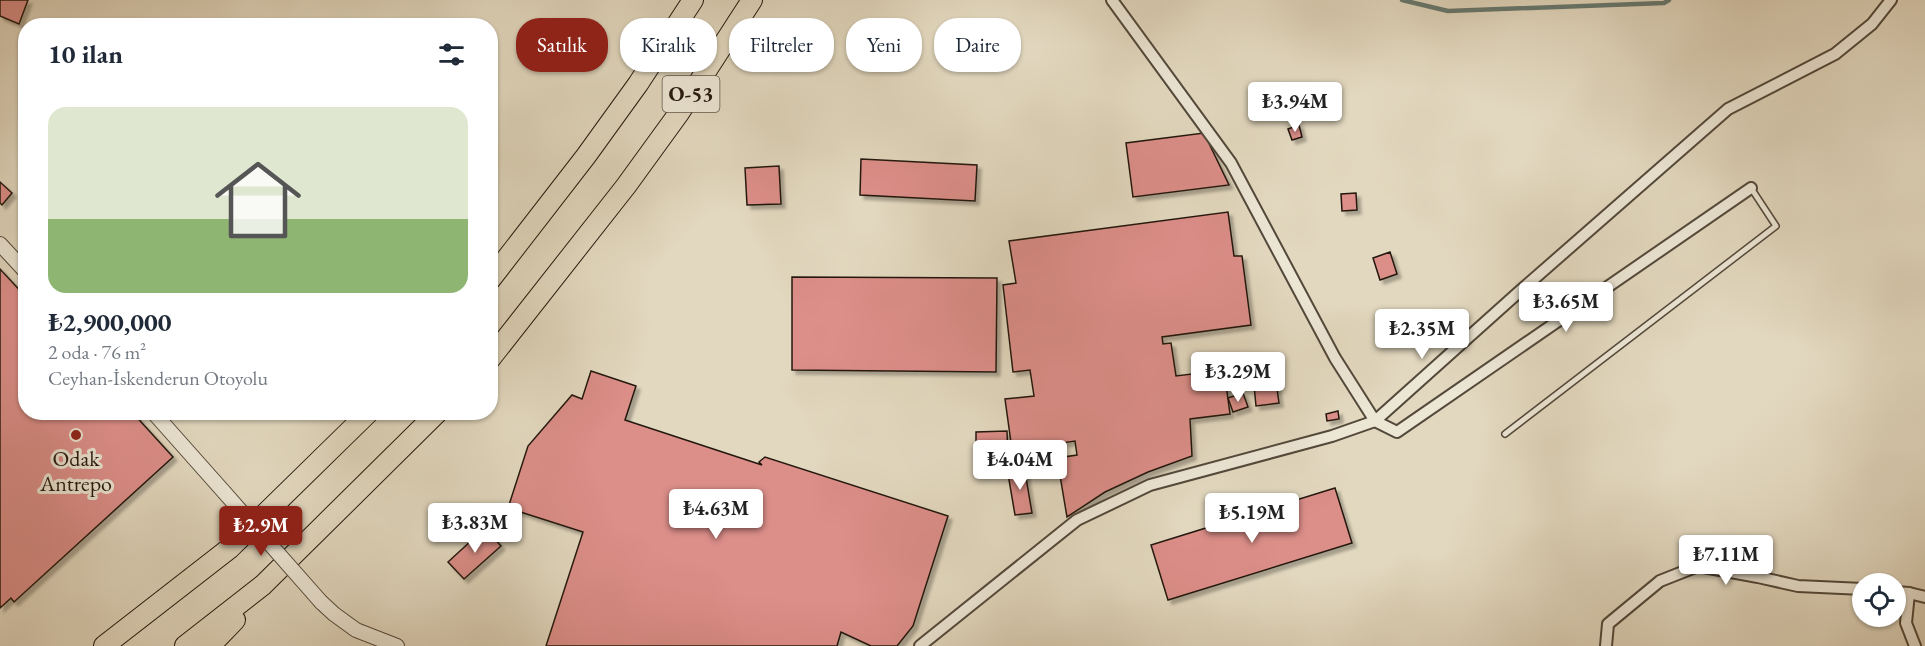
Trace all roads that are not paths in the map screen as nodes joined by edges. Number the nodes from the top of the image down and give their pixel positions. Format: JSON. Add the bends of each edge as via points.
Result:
{"nodes":[{"id":1,"x":693,"y":0,"type":"edge"},
{"id":2,"x":752,"y":0,"type":"edge"},
{"id":3,"x":1112,"y":0,"type":"edge"},
{"id":4,"x":1891,"y":0,"type":"edge"},
{"id":5,"x":1751,"y":188,"type":"joint"},
{"id":6,"x":0,"y":244,"type":"edge"},
{"id":7,"x":18,"y":263,"type":"edge"},
{"id":8,"x":498,"y":270,"type":"edge"},
{"id":9,"x":498,"y":349,"type":"edge"},
{"id":10,"x":160,"y":420,"type":"edge"},
{"id":11,"x":361,"y":420,"type":"edge"},
{"id":12,"x":430,"y":420,"type":"edge"},
{"id":13,"x":1375,"y":422,"type":"junction"},
{"id":14,"x":1505,"y":434,"type":"dead end"},
{"id":15,"x":412,"y":439,"type":"junction"},
{"id":16,"x":1852,"y":588,"type":"edge"},
{"id":17,"x":1906,"y":593,"type":"edge"},
{"id":18,"x":1909,"y":593,"type":"junction"},
{"id":19,"x":1925,"y":597,"type":"edge"},
{"id":20,"x":104,"y":646,"type":"edge"},
{"id":21,"x":185,"y":646,"type":"edge"},
{"id":22,"x":210,"y":646,"type":"edge"},
{"id":23,"x":397,"y":646,"type":"edge"},
{"id":24,"x":920,"y":646,"type":"edge"},
{"id":25,"x":1606,"y":646,"type":"edge"},
{"id":26,"x":1915,"y":646,"type":"edge"}],
"edges":[{"from":1,"to":8,"type":"highway","number":"O-53","via":[[586,156]]},
{"from":2,"to":9,"type":"highway","number":"O-53","via":[[627,186]]},
{"from":3,"to":13,"type":"street","via":[[1231,163],[1335,358]]},
{"from":4,"to":13,"type":"street","via":[[1872,24],[1835,54],[1728,109]]},
{"from":5,"to":13,"type":"street","via":[[1397,432]]},
{"from":5,"to":14,"type":"lane","via":[[1776,226]]},
{"from":6,"to":7,"type":"street"},
{"from":10,"to":23,"type":"street","bridge":true,"via":[[321,602],[356,630]]},
{"from":11,"to":20,"type":"highway","via":[[230,548]]},
{"from":12,"to":15,"type":"highway"},
{"from":13,"to":24,"type":"street","via":[[1150,485],[1077,520]]},
{"from":15,"to":21,"type":"highway","via":[[263,585]]},
{"from":15,"to":22,"type":"highway"},
{"from":16,"to":25,"type":"street","via":[[1798,586],[1698,566],[1660,581],[1608,624]]},
{"from":17,"to":18,"type":"street"},
{"from":18,"to":19,"type":"street"},
{"from":18,"to":26,"type":"street","via":[[1906,623]]}]}
